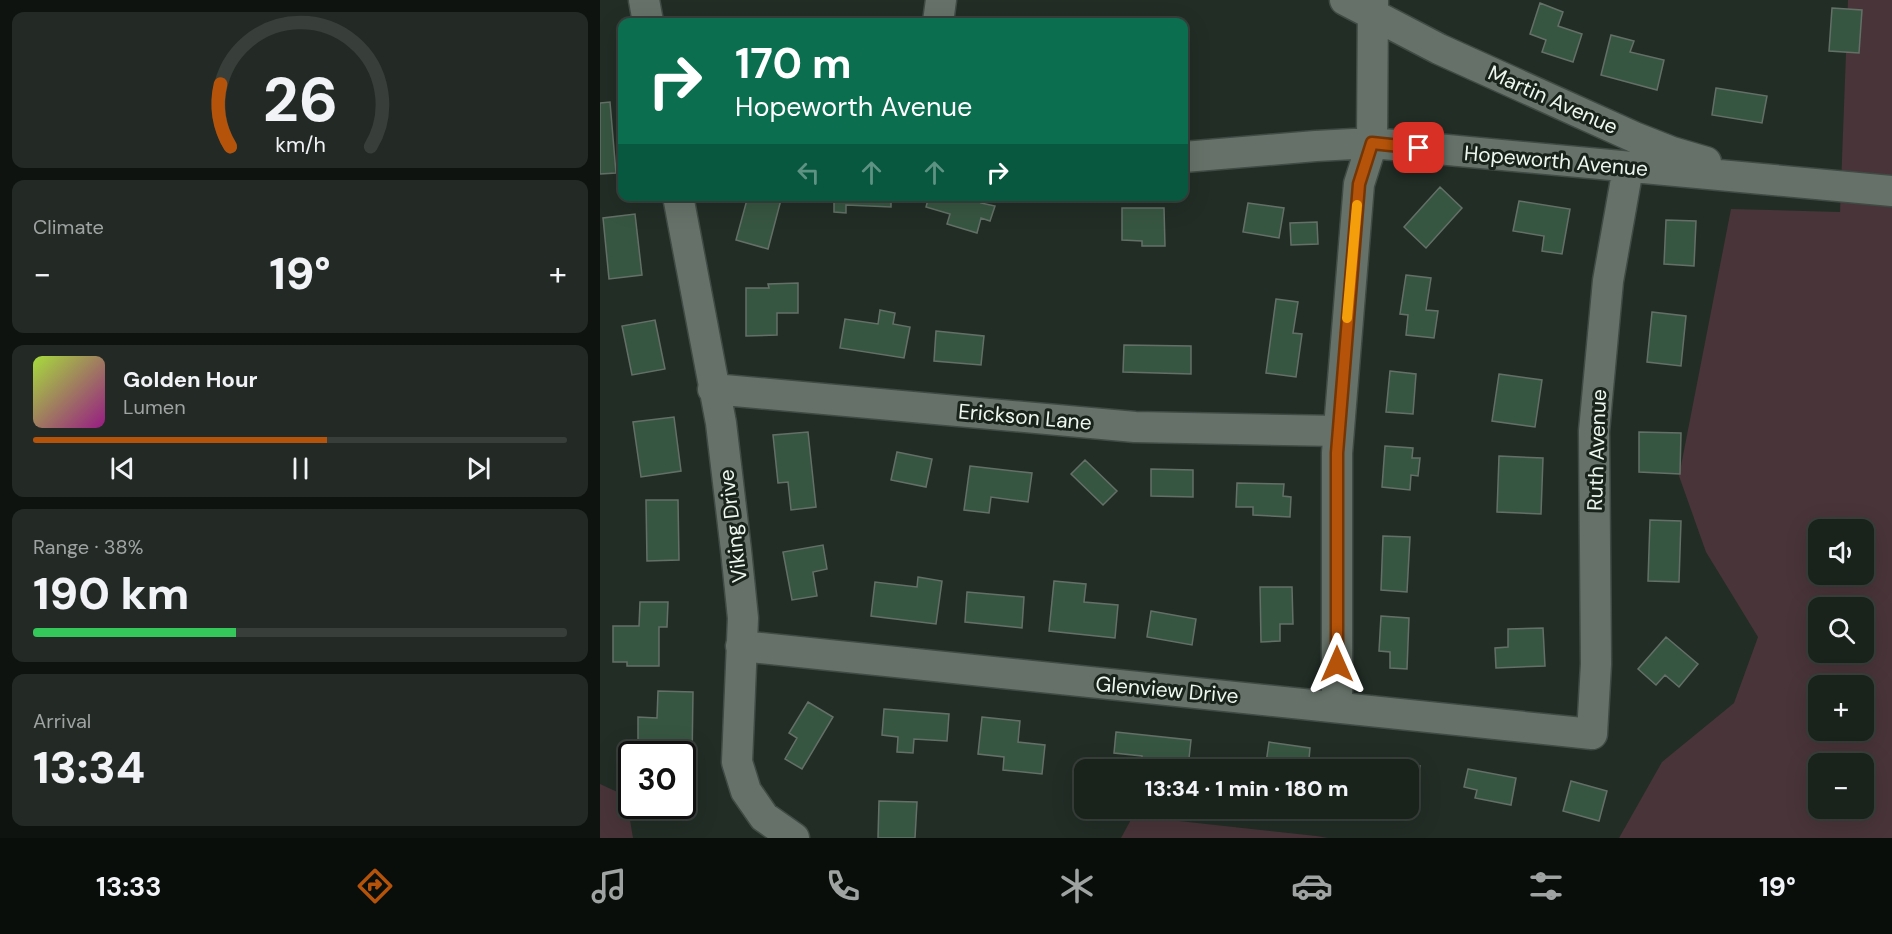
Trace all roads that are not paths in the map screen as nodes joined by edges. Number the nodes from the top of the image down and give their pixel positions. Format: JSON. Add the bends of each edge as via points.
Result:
{"nodes":[{"id":1,"x":644,"y":0,"type":"edge"},
{"id":2,"x":941,"y":0,"type":"edge"},
{"id":3,"x":1346,"y":0,"type":"edge"},
{"id":4,"x":1373,"y":6,"type":"edge"},
{"id":5,"x":647,"y":18,"type":"edge"},
{"id":6,"x":939,"y":18,"type":"edge"},
{"id":7,"x":1372,"y":143,"type":"junction"},
{"id":8,"x":1188,"y":157,"type":"edge"},
{"id":9,"x":1628,"y":168,"type":"junction"},
{"id":10,"x":1769,"y":180,"type":"junction"},
{"id":11,"x":1892,"y":191,"type":"edge"},
{"id":12,"x":679,"y":201,"type":"edge"},
{"id":13,"x":713,"y":389,"type":"junction"},
{"id":14,"x":1338,"y":431,"type":"junction"},
{"id":15,"x":741,"y":646,"type":"junction"},
{"id":16,"x":1337,"y":707,"type":"junction"},
{"id":17,"x":1592,"y":734,"type":"joint"},
{"id":18,"x":794,"y":838,"type":"edge"}],
"edges":[{"from":1,"to":5,"type":"street"},
{"from":2,"to":6,"type":"street"},
{"from":3,"to":4,"type":"street","name":"Martin Avenue"},
{"from":4,"to":7,"type":"street"},
{"from":4,"to":10,"type":"street","name":"Martin Avenue","via":[[1438,50],[1634,137]]},
{"from":7,"to":8,"type":"street","name":"Hopeworth Avenue"},
{"from":7,"to":9,"type":"street","name":"Hopeworth Avenue"},
{"from":7,"to":14,"type":"street","via":[[1359,184]]},
{"from":9,"to":10,"type":"street","name":"Hopeworth Avenue"},
{"from":9,"to":17,"type":"street","name":"Ruth Avenue","via":[[1608,281],[1594,431],[1596,664]]},
{"from":10,"to":11,"type":"street","name":"Hopeworth Avenue"},
{"from":12,"to":13,"type":"street","name":"Viking Drive"},
{"from":13,"to":14,"type":"street","name":"Erickson Lane","via":[[1135,428]]},
{"from":13,"to":15,"type":"street","name":"Viking Drive","via":[[721,423],[736,550],[743,618]]},
{"from":14,"to":16,"type":"street"},
{"from":15,"to":16,"type":"street","name":"Glenview Drive"},
{"from":15,"to":18,"type":"street","name":"Viking Drive","via":[[737,762],[746,791],[764,817]]},
{"from":16,"to":17,"type":"street","name":"Glenview Drive"}]}
